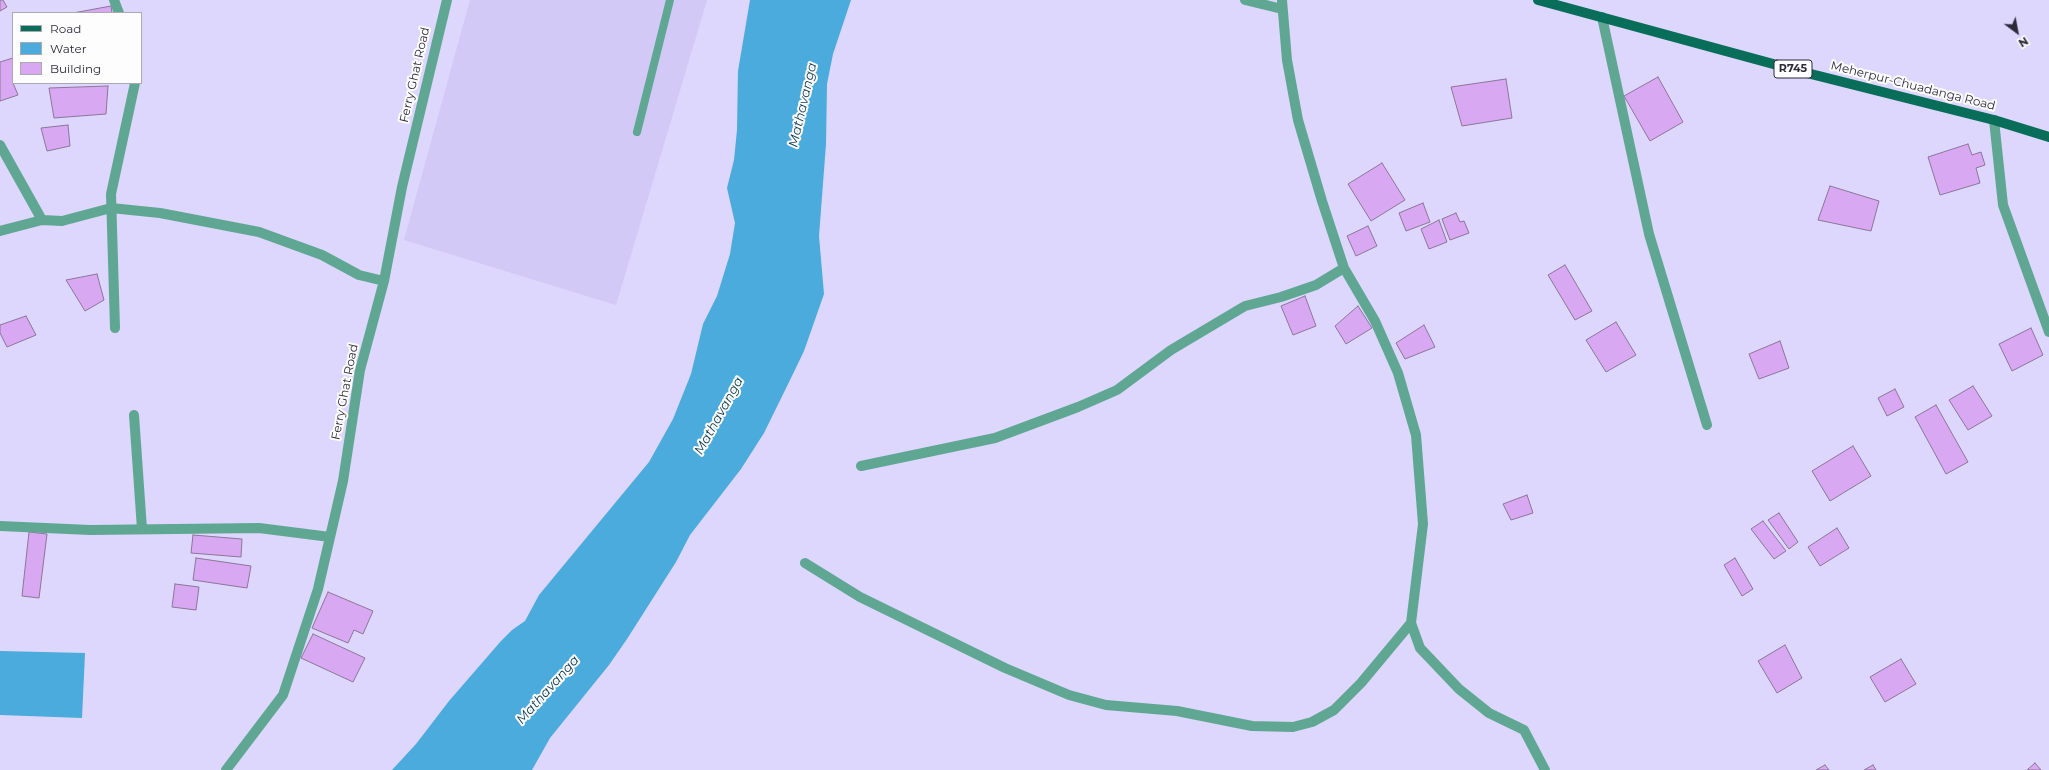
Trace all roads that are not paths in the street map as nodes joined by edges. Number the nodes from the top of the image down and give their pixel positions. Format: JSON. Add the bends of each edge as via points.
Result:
{"nodes":[{"id":1,"x":114,"y":0,"type":"edge"},
{"id":2,"x":447,"y":0,"type":"edge"},
{"id":3,"x":670,"y":0,"type":"edge"},
{"id":4,"x":1245,"y":0,"type":"edge"},
{"id":5,"x":1538,"y":0,"type":"edge"},
{"id":6,"x":1282,"y":4,"type":"edge"},
{"id":7,"x":119,"y":12,"type":"edge"},
{"id":8,"x":1602,"y":18,"type":"junction"},
{"id":9,"x":135,"y":84,"type":"edge"},
{"id":10,"x":1994,"y":120,"type":"junction"},
{"id":11,"x":637,"y":132,"type":"dead end"},
{"id":12,"x":2049,"y":137,"type":"edge"},
{"id":13,"x":0,"y":145,"type":"edge"},
{"id":14,"x":111,"y":208,"type":"junction"},
{"id":15,"x":42,"y":220,"type":"junction"},
{"id":16,"x":0,"y":231,"type":"edge"},
{"id":17,"x":1344,"y":268,"type":"junction"},
{"id":18,"x":384,"y":281,"type":"junction"},
{"id":19,"x":114,"y":328,"type":"dead end"},
{"id":20,"x":2049,"y":332,"type":"edge"},
{"id":21,"x":134,"y":415,"type":"dead end"},
{"id":22,"x":1706,"y":425,"type":"dead end"},
{"id":23,"x":861,"y":466,"type":"dead end"},
{"id":24,"x":0,"y":526,"type":"edge"},
{"id":25,"x":142,"y":529,"type":"junction"},
{"id":26,"x":330,"y":537,"type":"junction"},
{"id":27,"x":805,"y":563,"type":"dead end"},
{"id":28,"x":1411,"y":623,"type":"junction"},
{"id":29,"x":226,"y":770,"type":"edge"},
{"id":30,"x":1545,"y":770,"type":"edge"}],
"edges":[{"from":1,"to":7,"type":"street"},
{"from":2,"to":18,"type":"street","name":"Ferry Ghat Road","via":[[402,187]]},
{"from":3,"to":11,"type":"lane"},
{"from":4,"to":6,"type":"street"},
{"from":5,"to":8,"type":"main road","name":"Meherpur-Chuadanga Road","number":"R745"},
{"from":6,"to":17,"type":"street","via":[[1287,60],[1298,120]]},
{"from":8,"to":10,"type":"main road","name":"Meherpur-Chuadanga Road","number":"R745"},
{"from":8,"to":22,"type":"street","via":[[1649,234]]},
{"from":9,"to":14,"type":"street","via":[[111,194]]},
{"from":10,"to":12,"type":"main road","name":"Meherpur-Chuadanga Road","number":"R745"},
{"from":10,"to":20,"type":"street","via":[[2003,205]]},
{"from":13,"to":15,"type":"street"},
{"from":14,"to":15,"type":"street","via":[[62,221]]},
{"from":14,"to":18,"type":"street","via":[[198,219],[259,232],[322,255],[359,275]]},
{"from":14,"to":19,"type":"street"},
{"from":15,"to":16,"type":"street"},
{"from":17,"to":23,"type":"street","via":[[1316,285],[1245,306],[1171,350],[1117,390],[1078,407],[996,438]]},
{"from":17,"to":28,"type":"street","via":[[1375,321],[1398,373],[1416,435],[1423,524]]},
{"from":18,"to":26,"type":"street","name":"Ferry Ghat Road","via":[[360,370],[343,481]]},
{"from":21,"to":25,"type":"street"},
{"from":24,"to":25,"type":"street","via":[[90,530]]},
{"from":25,"to":26,"type":"street","via":[[259,528]]},
{"from":26,"to":29,"type":"street","name":"Ferry Ghat Road","via":[[318,589],[284,695]]},
{"from":27,"to":28,"type":"street","via":[[860,597],[1004,668],[1069,695],[1106,705],[1177,711],[1252,726],[1293,727],[1312,722],[1334,710],[1361,683]]},
{"from":28,"to":30,"type":"street","via":[[1420,648],[1459,689],[1489,713],[1524,730]]}]}
